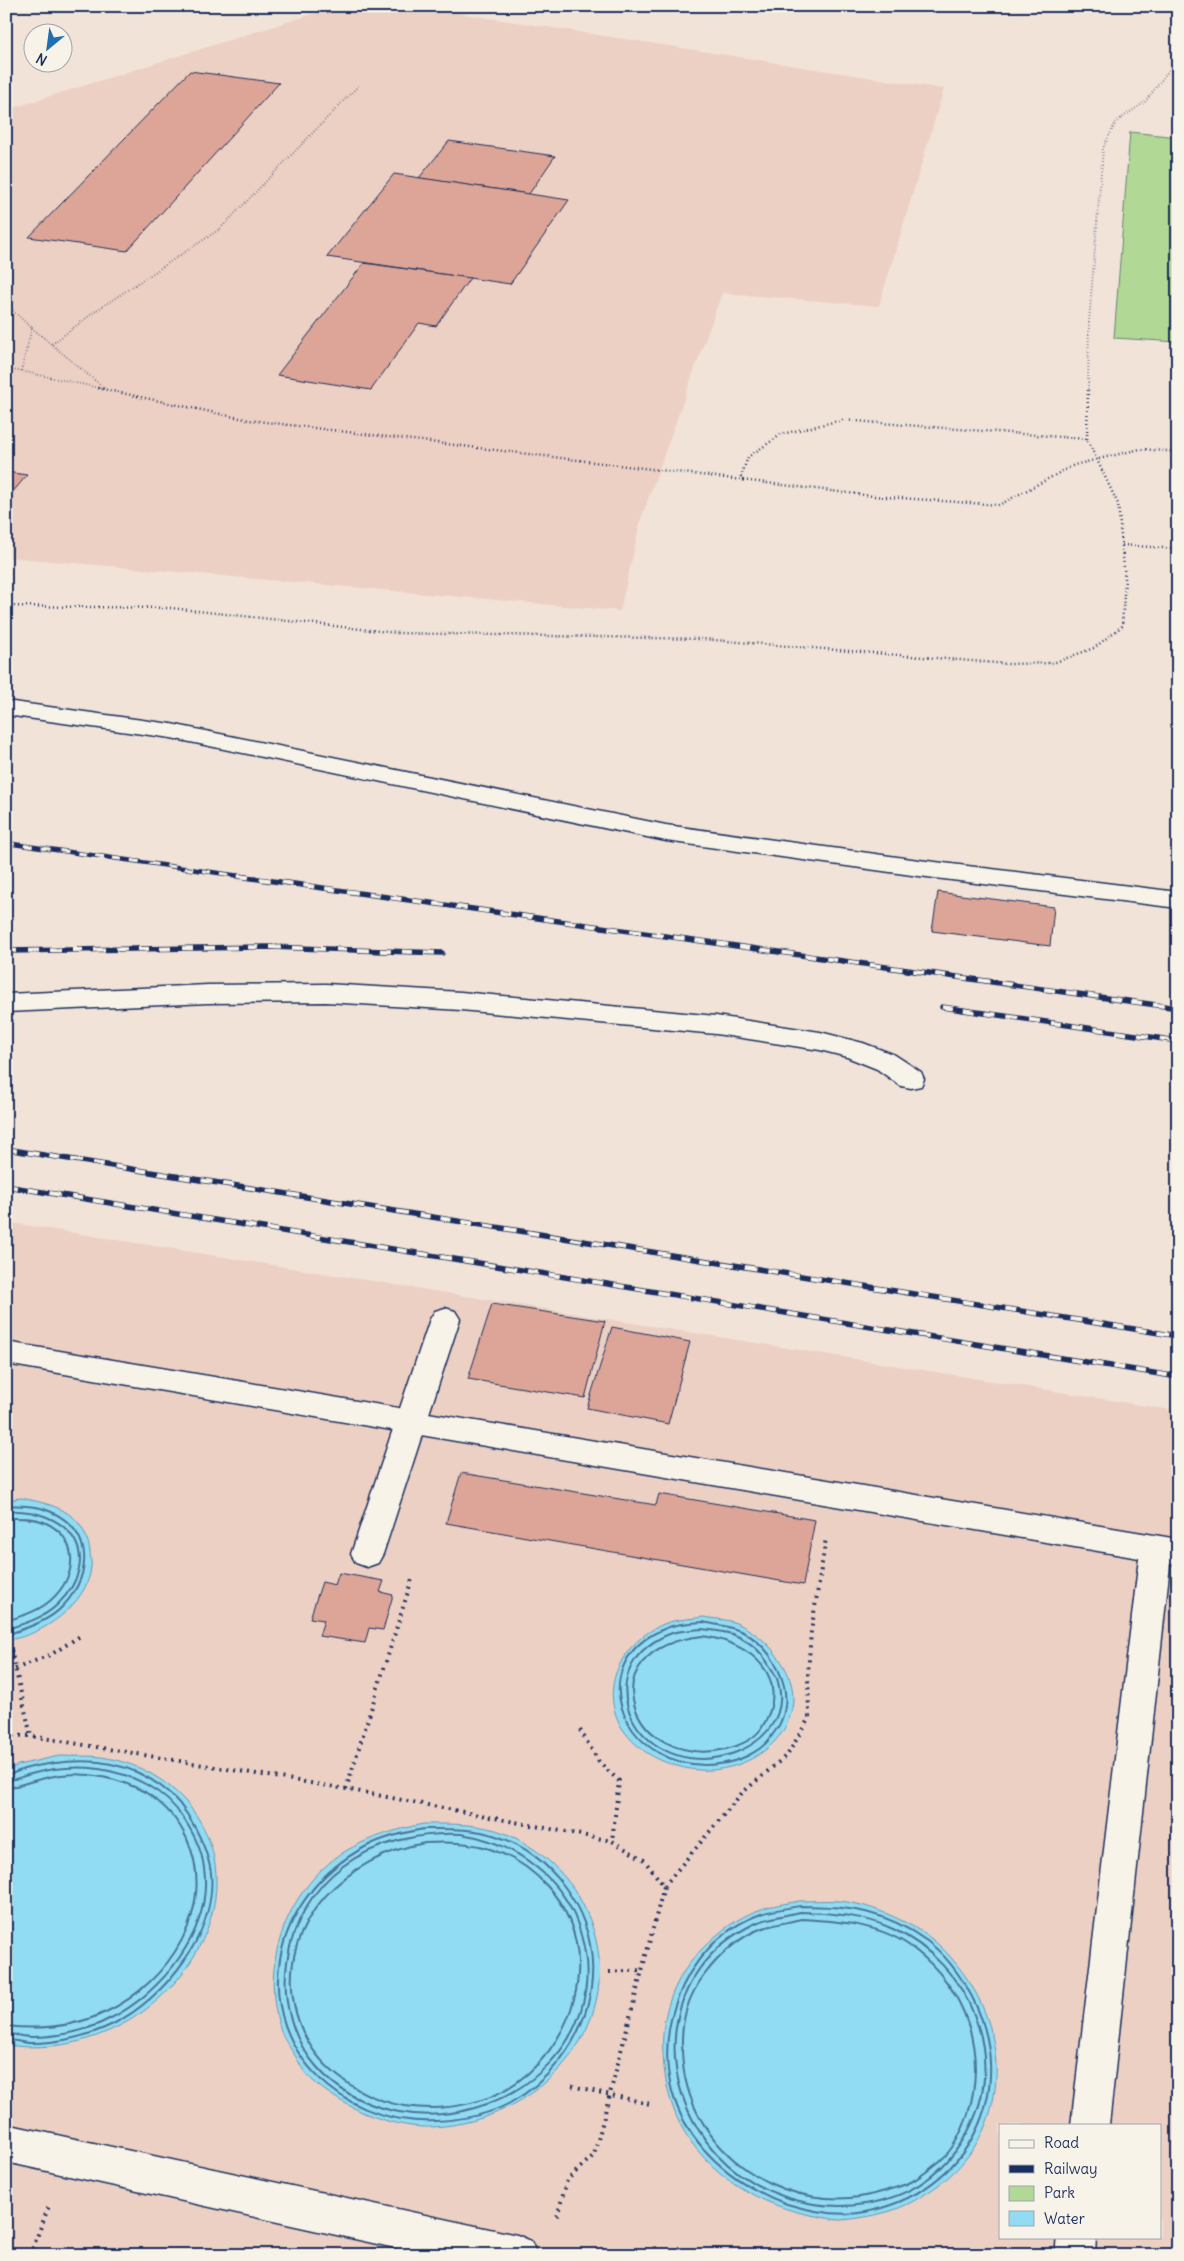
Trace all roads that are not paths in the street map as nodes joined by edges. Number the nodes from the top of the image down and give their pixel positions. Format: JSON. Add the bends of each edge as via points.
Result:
{"nodes":[{"id":1,"x":6,"y":708,"type":"edge"},
{"id":2,"x":1178,"y":900,"type":"edge"},
{"id":3,"x":6,"y":1003,"type":"edge"},
{"id":4,"x":911,"y":1079,"type":"dead end"},
{"id":5,"x":445,"y":1319,"type":"dead end"},
{"id":6,"x":6,"y":1353,"type":"edge"},
{"id":7,"x":411,"y":1422,"type":"junction"},
{"id":8,"x":1167,"y":1550,"type":"edge"},
{"id":9,"x":367,"y":1554,"type":"dead end"},
{"id":10,"x":1090,"y":2124,"type":"edge"},
{"id":11,"x":6,"y":2143,"type":"edge"},
{"id":12,"x":1077,"y":2238,"type":"edge"},
{"id":13,"x":517,"y":2255,"type":"edge"},
{"id":14,"x":1075,"y":2255,"type":"edge"}],
"edges":[{"from":1,"to":2,"type":"street","via":[[171,731],[666,833]]},
{"from":3,"to":4,"type":"street","via":[[316,993],[461,1000],[716,1025],[820,1042],[854,1049],[886,1062]]},
{"from":5,"to":7,"type":"street"},
{"from":6,"to":7,"type":"street"},
{"from":7,"to":8,"type":"street"},
{"from":7,"to":9,"type":"street"},
{"from":8,"to":10,"type":"street"},
{"from":11,"to":13,"type":"street"},
{"from":12,"to":14,"type":"street"}]}
